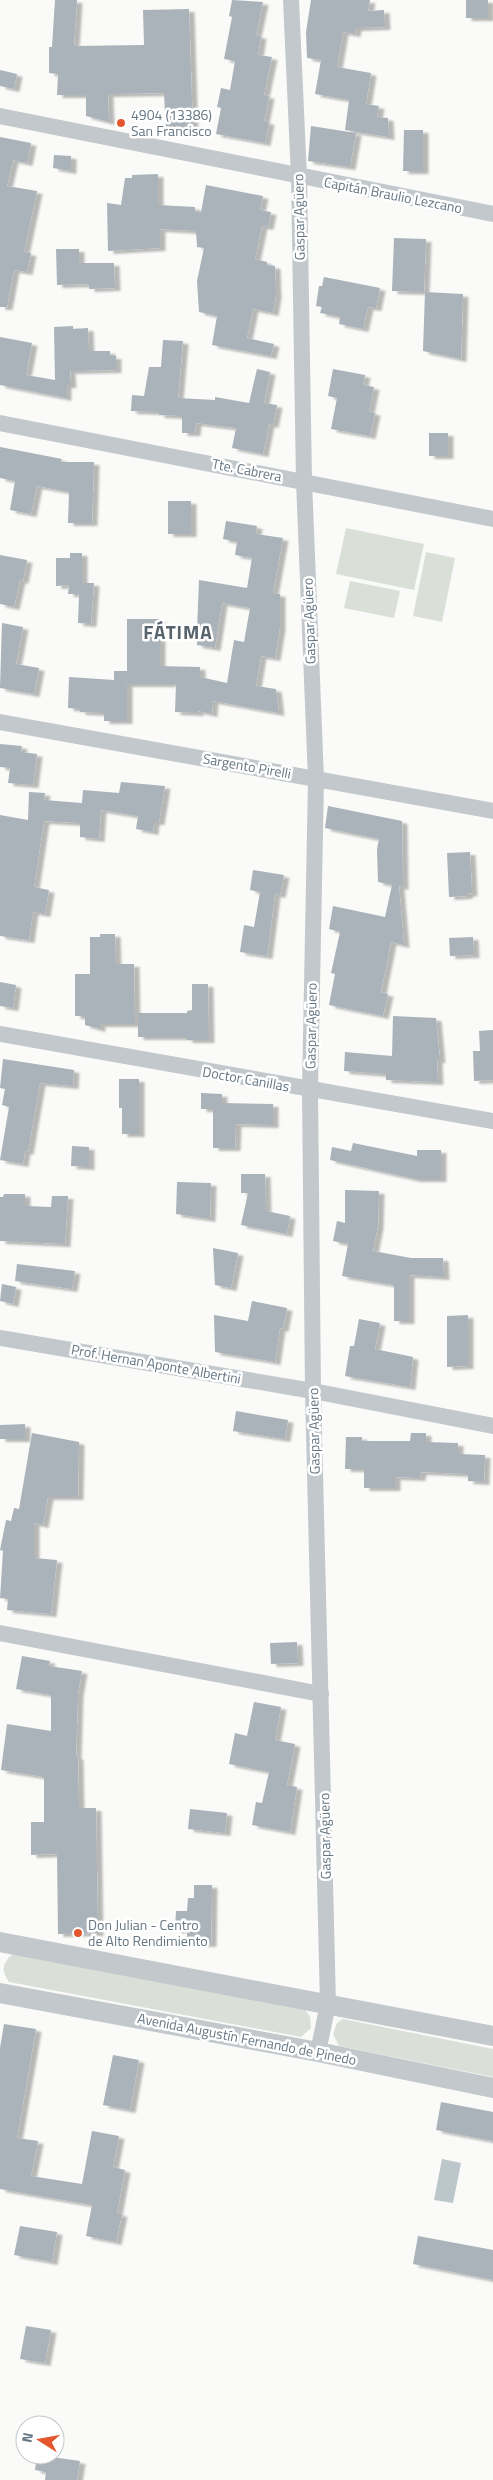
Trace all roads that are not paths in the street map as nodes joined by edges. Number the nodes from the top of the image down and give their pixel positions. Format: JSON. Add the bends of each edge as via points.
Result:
{"nodes":[{"id":1,"x":291,"y":0,"type":"edge"},
{"id":2,"x":0,"y":116,"type":"edge"},
{"id":3,"x":299,"y":177,"type":"junction"},
{"id":4,"x":493,"y":214,"type":"edge"},
{"id":5,"x":0,"y":423,"type":"edge"},
{"id":6,"x":304,"y":481,"type":"junction"},
{"id":7,"x":493,"y":519,"type":"edge"},
{"id":8,"x":0,"y":722,"type":"edge"},
{"id":9,"x":316,"y":779,"type":"junction"},
{"id":10,"x":493,"y":810,"type":"edge"},
{"id":11,"x":0,"y":1034,"type":"edge"},
{"id":12,"x":310,"y":1090,"type":"junction"},
{"id":13,"x":493,"y":1121,"type":"edge"},
{"id":14,"x":0,"y":1338,"type":"edge"},
{"id":15,"x":313,"y":1391,"type":"junction"},
{"id":16,"x":493,"y":1426,"type":"edge"},
{"id":17,"x":0,"y":1633,"type":"edge"},
{"id":18,"x":321,"y":1694,"type":"junction"},
{"id":19,"x":0,"y":1942,"type":"edge"},
{"id":20,"x":0,"y":1994,"type":"edge"},
{"id":21,"x":328,"y":2004,"type":"junction"},
{"id":22,"x":493,"y":2036,"type":"edge"},
{"id":23,"x":318,"y":2052,"type":"junction"},
{"id":24,"x":493,"y":2088,"type":"edge"}],
"edges":[{"from":1,"to":3,"type":"street","name":"Gaspar Agüero"},
{"from":2,"to":3,"type":"street","name":"Capitán Braulio Lezcano"},
{"from":3,"to":4,"type":"street","name":"Capitán Braulio Lezcano"},
{"from":3,"to":6,"type":"street","name":"Gaspar Agüero"},
{"from":5,"to":6,"type":"street","name":"Tte. Cabrera"},
{"from":6,"to":7,"type":"street","name":"Tte. Cabrera"},
{"from":6,"to":9,"type":"street","name":"Gaspar Agüero"},
{"from":8,"to":9,"type":"street","name":"Sargento Pirelli"},
{"from":9,"to":10,"type":"street","name":"Sargento Pirelli"},
{"from":9,"to":12,"type":"street","name":"Gaspar Agüero"},
{"from":11,"to":12,"type":"street","name":"Doctor Canillas"},
{"from":12,"to":13,"type":"street","name":"Doctor Canillas"},
{"from":12,"to":15,"type":"street","name":"Gaspar Agüero"},
{"from":14,"to":15,"type":"street","name":"Prof. Hernan Aponte Albertini"},
{"from":15,"to":16,"type":"street","name":"Prof. Hernan Aponte Albertini"},
{"from":15,"to":18,"type":"street","name":"Gaspar Agüero"},
{"from":17,"to":18,"type":"street"},
{"from":18,"to":21,"type":"street","name":"Gaspar Agüero"},
{"from":19,"to":21,"type":"street"},
{"from":20,"to":23,"type":"street","name":"Avenida Augustín Fernando de Pinedo"},
{"from":21,"to":22,"type":"street"},
{"from":21,"to":23,"type":"street","name":"Gaspar Agüero"},
{"from":23,"to":24,"type":"street","name":"Avenida Augustín Fernando de Pinedo"}]}
